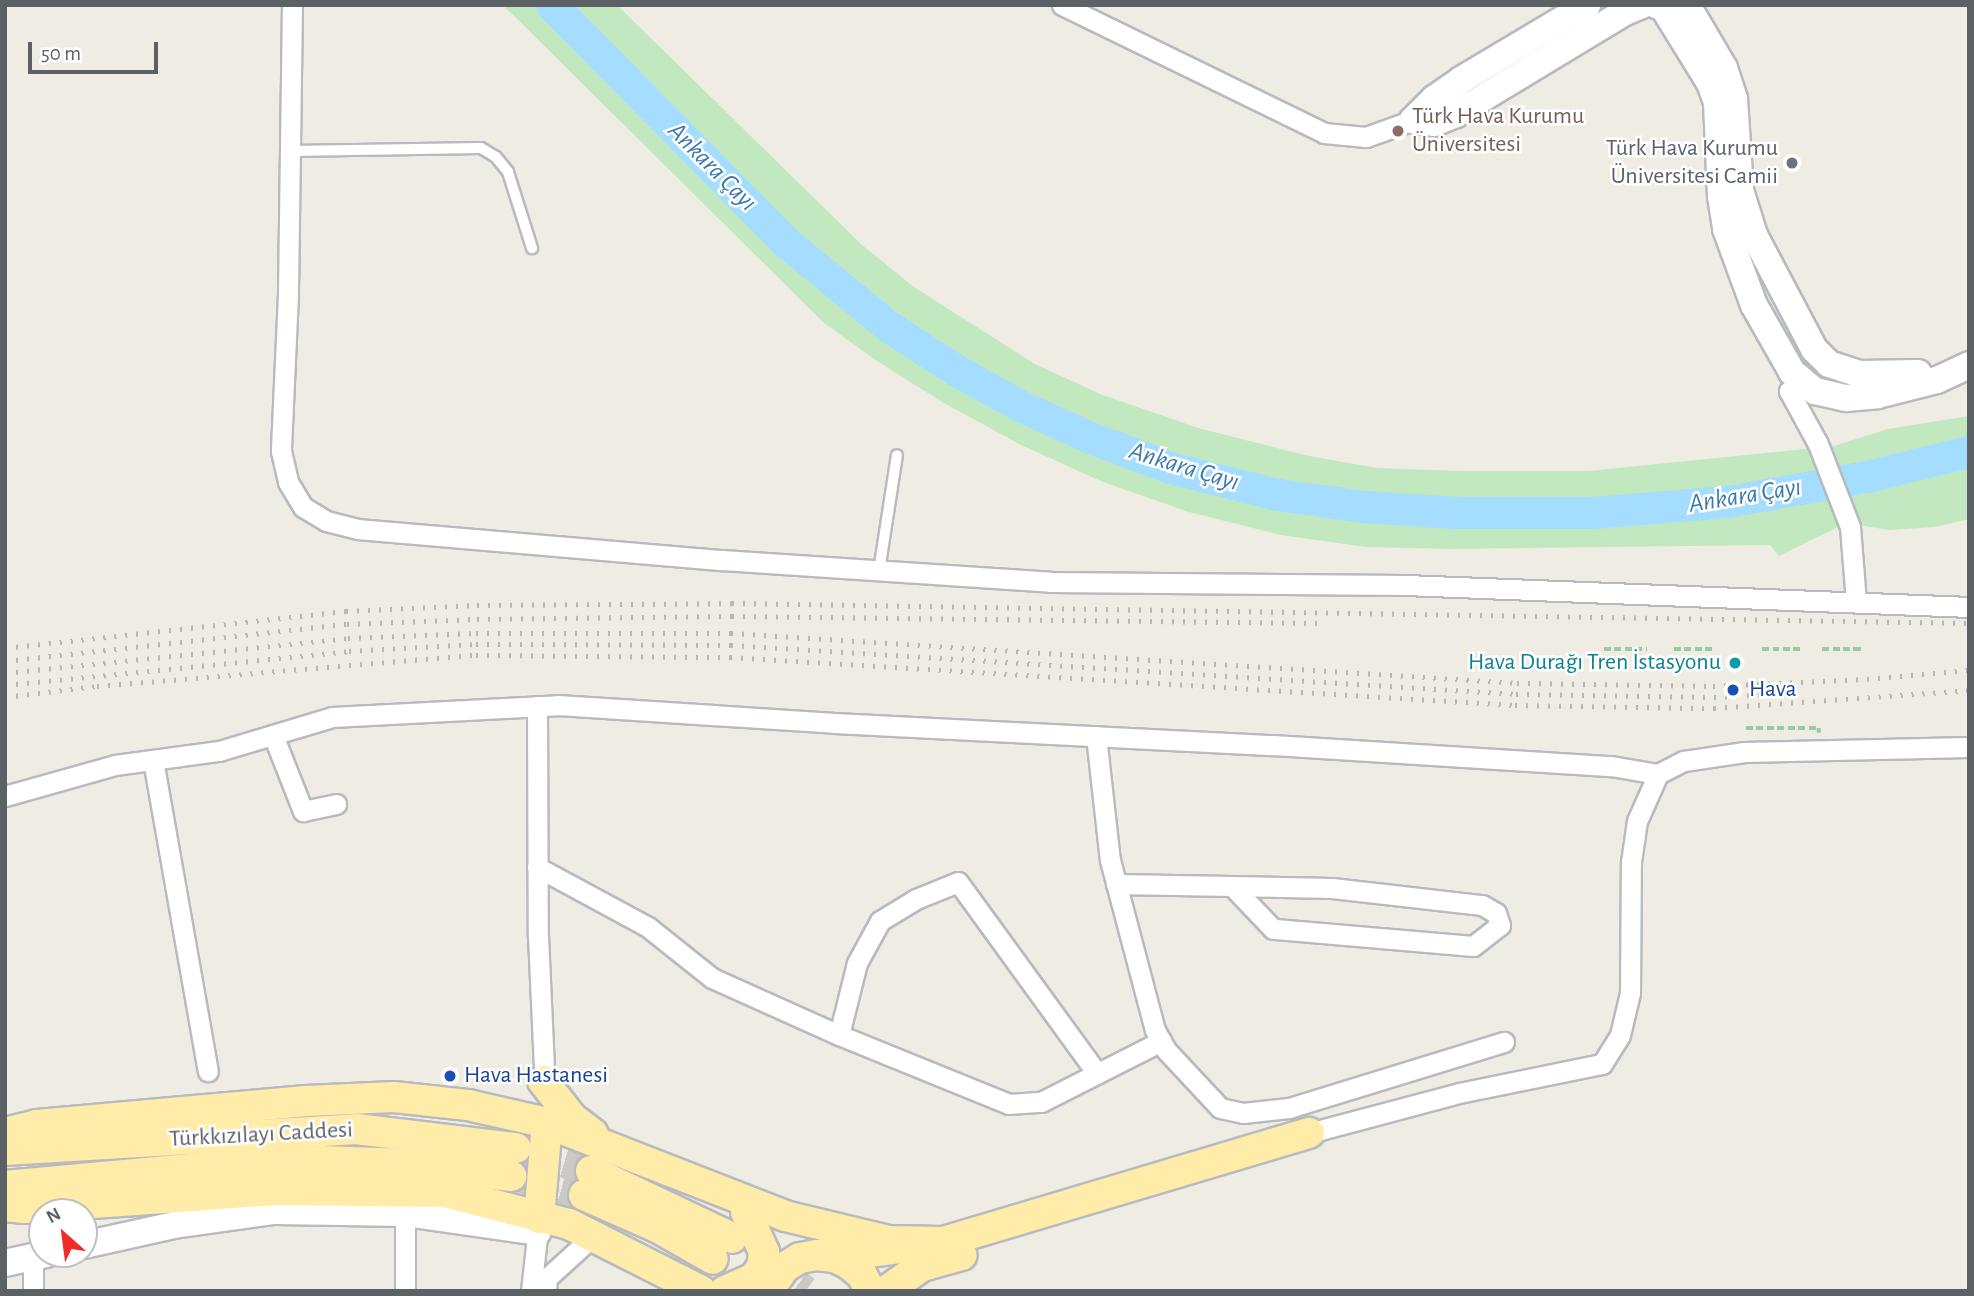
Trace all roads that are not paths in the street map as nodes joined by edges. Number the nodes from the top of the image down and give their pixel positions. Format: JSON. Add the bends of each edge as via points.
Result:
{"nodes":[{"id":1,"x":292,"y":5,"type":"edge"},
{"id":2,"x":1062,"y":5,"type":"edge"},
{"id":3,"x":1587,"y":5,"type":"edge"},
{"id":4,"x":1642,"y":5,"type":"edge"},
{"id":5,"x":1656,"y":5,"type":"edge"},
{"id":6,"x":1687,"y":5,"type":"edge"},
{"id":7,"x":1413,"y":120,"type":"junction"},
{"id":8,"x":290,"y":151,"type":"junction"},
{"id":9,"x":532,"y":248,"type":"dead end"},
{"id":10,"x":1772,"y":269,"type":"junction"},
{"id":11,"x":1744,"y":280,"type":"junction"},
{"id":12,"x":1761,"y":317,"type":"junction"},
{"id":13,"x":1797,"y":317,"type":"junction"},
{"id":14,"x":1969,"y":365,"type":"edge"},
{"id":15,"x":1801,"y":382,"type":"junction"},
{"id":16,"x":897,"y":455,"type":"dead end"},
{"id":17,"x":879,"y":570,"type":"junction"},
{"id":18,"x":1856,"y":602,"type":"junction"},
{"id":19,"x":1969,"y":607,"type":"edge"},
{"id":20,"x":537,"y":706,"type":"junction"},
{"id":21,"x":273,"y":735,"type":"junction"},
{"id":22,"x":1096,"y":736,"type":"junction"},
{"id":23,"x":1969,"y":747,"type":"edge"},
{"id":24,"x":153,"y":760,"type":"junction"},
{"id":25,"x":1658,"y":774,"type":"junction"},
{"id":26,"x":5,"y":796,"type":"edge"},
{"id":27,"x":336,"y":804,"type":"dead end"},
{"id":28,"x":537,"y":867,"type":"junction"},
{"id":29,"x":1116,"y":884,"type":"junction"},
{"id":30,"x":1233,"y":886,"type":"junction"},
{"id":31,"x":839,"y":1035,"type":"junction"},
{"id":32,"x":1161,"y":1041,"type":"junction"},
{"id":33,"x":1504,"y":1042,"type":"dead end"},
{"id":34,"x":208,"y":1071,"type":"dead end"},
{"id":35,"x":1096,"y":1072,"type":"junction"},
{"id":36,"x":543,"y":1081,"type":"junction"},
{"id":37,"x":547,"y":1124,"type":"junction"},
{"id":38,"x":5,"y":1133,"type":"edge"},
{"id":39,"x":1309,"y":1133,"type":"junction"},
{"id":40,"x":607,"y":1145,"type":"junction"},
{"id":41,"x":5,"y":1150,"type":"edge"},
{"id":42,"x":587,"y":1183,"type":"tunnel mouth"},
{"id":43,"x":5,"y":1186,"type":"edge"},
{"id":44,"x":737,"y":1203,"type":"junction"},
{"id":45,"x":5,"y":1206,"type":"edge"},
{"id":46,"x":405,"y":1213,"type":"junction"},
{"id":47,"x":539,"y":1225,"type":"junction"},
{"id":48,"x":593,"y":1236,"type":"junction"},
{"id":49,"x":98,"y":1242,"type":"edge"},
{"id":50,"x":943,"y":1242,"type":"junction"},
{"id":51,"x":723,"y":1249,"type":"dead end"},
{"id":52,"x":834,"y":1257,"type":"junction"},
{"id":53,"x":28,"y":1258,"type":"edge"},
{"id":54,"x":5,"y":1263,"type":"edge"},
{"id":55,"x":37,"y":1268,"type":"edge"},
{"id":56,"x":33,"y":1291,"type":"edge"},
{"id":57,"x":405,"y":1291,"type":"edge"},
{"id":58,"x":531,"y":1291,"type":"edge"},
{"id":59,"x":547,"y":1291,"type":"edge"},
{"id":60,"x":701,"y":1291,"type":"edge"},
{"id":61,"x":725,"y":1291,"type":"edge"},
{"id":62,"x":768,"y":1291,"type":"edge"},
{"id":63,"x":870,"y":1291,"type":"edge"},
{"id":64,"x":886,"y":1291,"type":"edge"}],
"edges":[{"from":1,"to":8,"type":"street"},
{"from":2,"to":7,"type":"street","via":[[1324,133],[1366,136]]},
{"from":3,"to":7,"type":"street","via":[[1461,80]]},
{"from":4,"to":7,"type":"street","via":[[1457,114],[1434,123]]},
{"from":5,"to":11,"type":"street","via":[[1663,7],[1717,102],[1722,207]]},
{"from":6,"to":10,"type":"street","via":[[1724,68],[1734,99],[1740,190],[1754,235]]},
{"from":8,"to":9,"type":"lane","via":[[481,148],[508,172]]},
{"from":8,"to":17,"type":"street","via":[[281,451],[288,482],[303,507],[326,521],[358,529]]},
{"from":10,"to":11,"type":"street","via":[[1771,286],[1764,292],[1752,291]]},
{"from":10,"to":13,"type":"street"},
{"from":11,"to":12,"type":"street"},
{"from":12,"to":13,"type":"street","via":[[1763,300],[1775,297]]},
{"from":12,"to":15,"type":"street"},
{"from":13,"to":14,"type":"street","via":[[1814,349],[1829,364],[1858,374]]},
{"from":14,"to":15,"type":"street","via":[[1937,380],[1878,395],[1828,397]]},
{"from":15,"to":18,"type":"street","via":[[1789,391],[1818,444],[1847,521]]},
{"from":16,"to":17,"type":"lane"},
{"from":17,"to":18,"type":"street","via":[[1050,582],[1405,585]]},
{"from":18,"to":19,"type":"street"},
{"from":20,"to":21,"type":"street","via":[[332,717]]},
{"from":20,"to":22,"type":"street"},
{"from":20,"to":28,"type":"street"},
{"from":21,"to":24,"type":"street","via":[[219,751]]},
{"from":21,"to":27,"type":"street","via":[[303,811]]},
{"from":22,"to":25,"type":"street","via":[[1611,766]]},
{"from":22,"to":29,"type":"street"},
{"from":23,"to":25,"type":"street","via":[[1745,752],[1684,761]]},
{"from":24,"to":26,"type":"street","via":[[115,765]]},
{"from":24,"to":34,"type":"street"},
{"from":25,"to":39,"type":"street","via":[[1637,821],[1631,862],[1630,993],[1620,1035],[1602,1064],[1458,1093]]},
{"from":28,"to":31,"type":"street","via":[[648,927],[712,978]]},
{"from":28,"to":36,"type":"street"},
{"from":29,"to":30,"type":"street"},
{"from":29,"to":32,"type":"street"},
{"from":30,"to":30,"type":"street","via":[[1332,888],[1482,905],[1496,913],[1500,925],[1473,946],[1273,929]]},
{"from":31,"to":35,"type":"street","via":[[1009,1104],[1041,1102]]},
{"from":31,"to":35,"type":"street","via":[[856,963],[880,920],[958,882]]},
{"from":32,"to":33,"type":"street","via":[[1220,1108],[1243,1113],[1289,1108]]},
{"from":32,"to":35,"type":"street"},
{"from":36,"to":37,"type":"street"},
{"from":36,"to":40,"type":"main road","via":[[572,1118]]},
{"from":37,"to":38,"type":"main road","via":[[468,1105],[394,1097],[37,1125]]},
{"from":37,"to":40,"type":"main road"},
{"from":37,"to":47,"type":"main road"},
{"from":39,"to":50,"type":"main road"},
{"from":39,"to":64,"type":"main road","via":[[978,1251],[922,1266]]},
{"from":40,"to":44,"type":"main road"},
{"from":41,"to":43,"type":"main road","name":"Türkkızılayı Caddesi","via":[[356,1129],[513,1162],[321,1161]]},
{"from":42,"to":51,"type":"main road","via":[[657,1227]]},
{"from":44,"to":50,"type":"main road","via":[[888,1241]]},
{"from":44,"to":52,"type":"main road"},
{"from":44,"to":61,"type":"main road","via":[[764,1252],[762,1268],[754,1278]]},
{"from":45,"to":47,"type":"main road","via":[[275,1191],[445,1192]]},
{"from":46,"to":47,"type":"street"},
{"from":46,"to":49,"type":"street","via":[[274,1211],[173,1224]]},
{"from":46,"to":57,"type":"street"},
{"from":47,"to":48,"type":"main road","via":[[569,1224]]},
{"from":47,"to":58,"type":"street"},
{"from":48,"to":59,"type":"street","via":[[547,1278]]},
{"from":48,"to":60,"type":"main road"},
{"from":50,"to":52,"type":"main road"},
{"from":52,"to":62,"type":"main road","via":[[800,1258],[785,1267]]},
{"from":52,"to":63,"type":"main road","via":[[862,1275]]},
{"from":53,"to":54,"type":"street"},
{"from":55,"to":56,"type":"street"}]}
